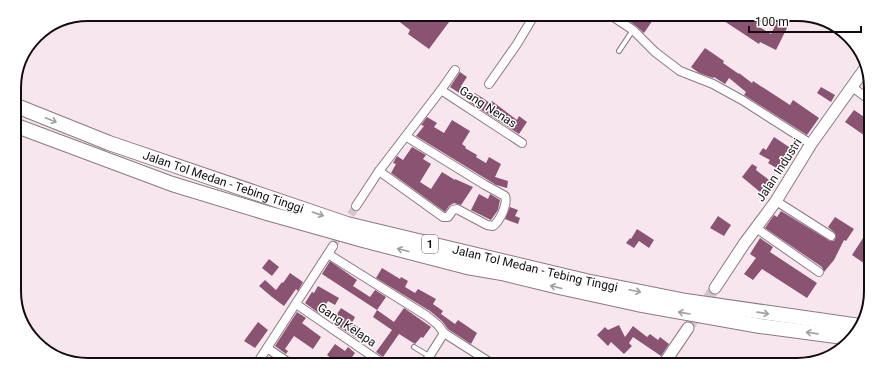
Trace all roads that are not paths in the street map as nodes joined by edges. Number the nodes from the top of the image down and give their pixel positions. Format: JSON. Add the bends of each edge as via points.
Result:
{"nodes":[{"id":1,"x":531,"y":21,"type":"edge"},
{"id":2,"x":620,"y":21,"type":"edge"},
{"id":3,"x":633,"y":30,"type":"junction"},
{"id":4,"x":620,"y":51,"type":"dead end"},
{"id":5,"x":455,"y":70,"type":"dead end"},
{"id":6,"x":862,"y":72,"type":"edge"},
{"id":7,"x":489,"y":84,"type":"dead end"},
{"id":8,"x":852,"y":87,"type":"junction"},
{"id":9,"x":441,"y":90,"type":"junction"},
{"id":10,"x":864,"y":96,"type":"edge"},
{"id":11,"x":21,"y":108,"type":"edge"},
{"id":12,"x":21,"y":128,"type":"edge"},
{"id":13,"x":407,"y":136,"type":"junction"},
{"id":14,"x":522,"y":143,"type":"dead end"},
{"id":15,"x":811,"y":144,"type":"junction"},
{"id":16,"x":379,"y":172,"type":"junction"},
{"id":17,"x":776,"y":201,"type":"junction"},
{"id":18,"x":356,"y":206,"type":"tunnel mouth"},
{"id":19,"x":756,"y":228,"type":"junction"},
{"id":20,"x":831,"y":236,"type":"dead end"},
{"id":21,"x":333,"y":246,"type":"tunnel mouth"},
{"id":22,"x":328,"y":254,"type":"junction"},
{"id":23,"x":819,"y":272,"type":"dead end"},
{"id":24,"x":715,"y":288,"type":"tunnel mouth"},
{"id":25,"x":296,"y":304,"type":"junction"},
{"id":26,"x":854,"y":325,"type":"edge"},
{"id":27,"x":688,"y":328,"type":"tunnel mouth"},
{"id":28,"x":444,"y":333,"type":"junction"},
{"id":29,"x":845,"y":337,"type":"edge"},
{"id":30,"x":414,"y":347,"type":"dead end"},
{"id":31,"x":267,"y":348,"type":"junction"},
{"id":32,"x":430,"y":356,"type":"joint"},
{"id":33,"x":261,"y":358,"type":"edge"},
{"id":34,"x":282,"y":358,"type":"edge"},
{"id":35,"x":375,"y":358,"type":"edge"},
{"id":36,"x":483,"y":358,"type":"edge"},
{"id":37,"x":669,"y":358,"type":"edge"}],
"edges":[{"from":1,"to":7,"type":"street"},
{"from":2,"to":3,"type":"street"},
{"from":3,"to":4,"type":"lane"},
{"from":3,"to":15,"type":"street","via":[[655,52],[680,71],[713,84],[742,100]]},
{"from":5,"to":9,"type":"street"},
{"from":6,"to":8,"type":"street","name":"Jalan Industri"},
{"from":8,"to":10,"type":"street"},
{"from":8,"to":15,"type":"street","name":"Jalan Industri"},
{"from":9,"to":13,"type":"street"},
{"from":9,"to":14,"type":"street","name":"Gang Nenas"},
{"from":11,"to":26,"type":"highway","name":"Jalan Tol Medan - Tebing Tinggi","number":"1","one_way":true,"via":[[109,143],[347,224],[686,301]]},
{"from":29,"to":12,"type":"highway","number":"1","one_way":true,"via":[[753,325],[637,304],[363,240],[172,184]]},
{"from":13,"to":16,"type":"street"},
{"from":13,"to":16,"type":"street","via":[[506,197],[497,223],[490,226],[457,209],[448,217],[443,217]]},
{"from":15,"to":17,"type":"street","name":"Jalan Industri"},
{"from":16,"to":18,"type":"street"},
{"from":17,"to":19,"type":"street","name":"Jalan Industri"},
{"from":17,"to":20,"type":"street"},
{"from":19,"to":23,"type":"street"},
{"from":19,"to":24,"type":"street","name":"Jalan Industri"},
{"from":21,"to":22,"type":"street"},
{"from":22,"to":25,"type":"street"},
{"from":22,"to":28,"type":"street","via":[[427,316]]},
{"from":25,"to":31,"type":"street"},
{"from":25,"to":35,"type":"street","name":"Gang Kelapa"},
{"from":27,"to":37,"type":"street"},
{"from":28,"to":32,"type":"street"},
{"from":28,"to":36,"type":"street"},
{"from":30,"to":32,"type":"lane"},
{"from":31,"to":33,"type":"street"},
{"from":31,"to":34,"type":"street"}]}
